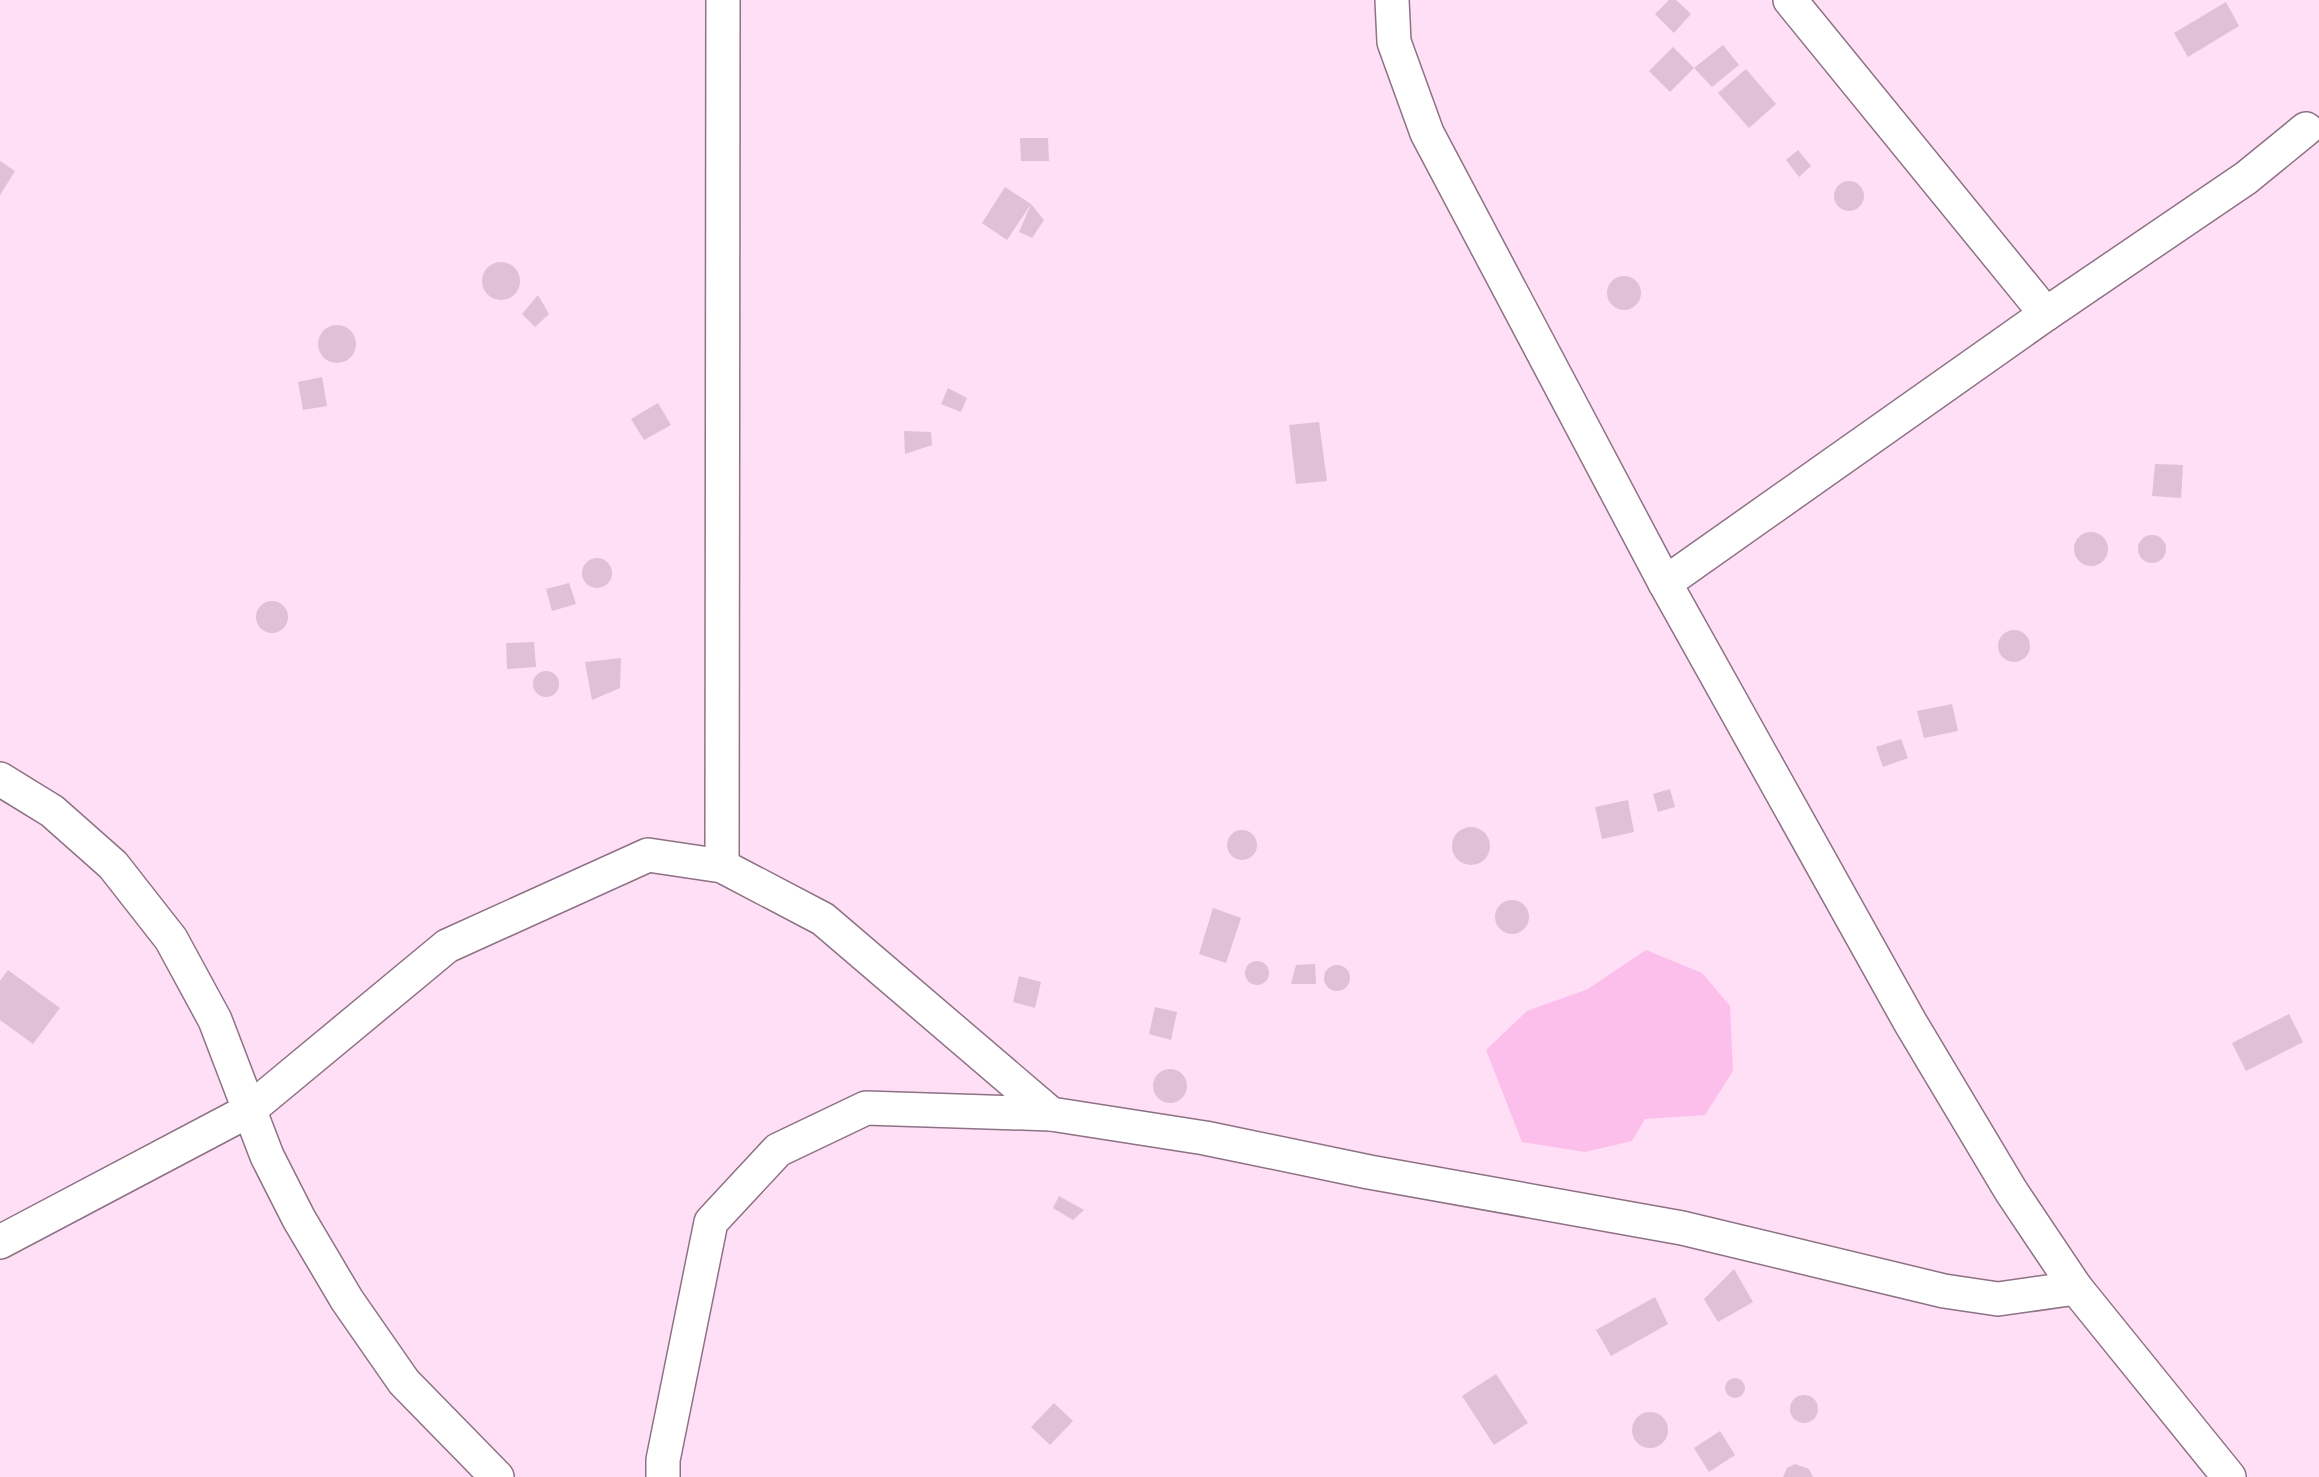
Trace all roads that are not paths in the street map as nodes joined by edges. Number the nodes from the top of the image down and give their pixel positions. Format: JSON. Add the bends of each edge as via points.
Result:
{"nodes":[{"id":1,"x":723,"y":0,"type":"edge"},
{"id":2,"x":1392,"y":0,"type":"edge"},
{"id":3,"x":1790,"y":0,"type":"edge"},
{"id":4,"x":2315,"y":134,"type":"edge"},
{"id":5,"x":2046,"y":314,"type":"junction"},
{"id":6,"x":1665,"y":583,"type":"junction"},
{"id":7,"x":0,"y":779,"type":"edge"},
{"id":8,"x":722,"y":866,"type":"junction"},
{"id":9,"x":248,"y":1111,"type":"junction"},
{"id":10,"x":1051,"y":1114,"type":"junction"},
{"id":11,"x":0,"y":1242,"type":"edge"},
{"id":12,"x":2076,"y":1288,"type":"junction"},
{"id":13,"x":497,"y":1477,"type":"edge"},
{"id":14,"x":663,"y":1477,"type":"edge"},
{"id":15,"x":2229,"y":1477,"type":"edge"}],
"edges":[{"from":1,"to":8,"type":"street"},
{"from":2,"to":6,"type":"street","via":[[1394,42],[1427,133]]},
{"from":3,"to":5,"type":"street"},
{"from":4,"to":5,"type":"street"},
{"from":5,"to":6,"type":"street"},
{"from":6,"to":12,"type":"street","via":[[1910,1022],[2011,1191]]},
{"from":7,"to":9,"type":"street","via":[[52,811],[113,865],[171,939],[215,1020]]},
{"from":8,"to":9,"type":"street","via":[[648,855],[447,946]]},
{"from":8,"to":10,"type":"street","via":[[823,919]]},
{"from":9,"to":11,"type":"street"},
{"from":9,"to":13,"type":"street","via":[[299,1220],[347,1300],[404,1382]]},
{"from":10,"to":12,"type":"street","via":[[1205,1137],[1369,1172],[1682,1228],[1944,1291],[1998,1299]]},
{"from":10,"to":14,"type":"street","via":[[866,1108],[778,1150],[711,1222]]},
{"from":12,"to":15,"type":"street"}]}
